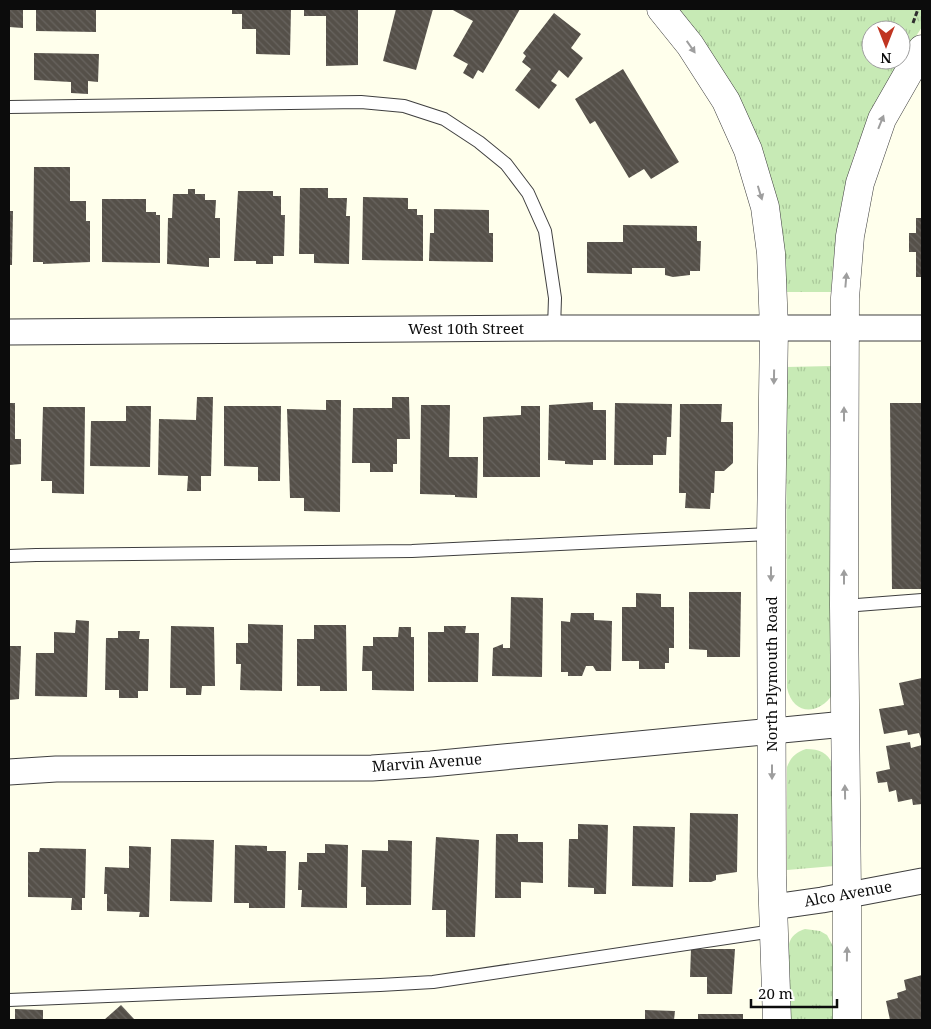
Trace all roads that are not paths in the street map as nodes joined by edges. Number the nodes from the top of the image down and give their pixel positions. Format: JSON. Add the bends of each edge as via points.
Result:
{"nodes":[{"id":1,"x":661,"y":9,"type":"edge"},
{"id":2,"x":922,"y":49,"type":"edge"},
{"id":3,"x":9,"y":107,"type":"edge"},
{"id":4,"x":554,"y":328,"type":"junction"},
{"id":5,"x":774,"y":328,"type":"junction"},
{"id":6,"x":845,"y":328,"type":"junction"},
{"id":7,"x":922,"y":328,"type":"edge"},
{"id":8,"x":9,"y":332,"type":"edge"},
{"id":9,"x":771,"y":534,"type":"junction"},
{"id":10,"x":9,"y":556,"type":"edge"},
{"id":11,"x":922,"y":600,"type":"edge"},
{"id":12,"x":844,"y":606,"type":"junction"},
{"id":13,"x":845,"y":724,"type":"junction"},
{"id":14,"x":772,"y":731,"type":"junction"},
{"id":15,"x":9,"y":772,"type":"edge"},
{"id":16,"x":922,"y":881,"type":"edge"},
{"id":17,"x":847,"y":895,"type":"junction"},
{"id":18,"x":773,"y":919,"type":"junction"},
{"id":19,"x":9,"y":1000,"type":"edge"},
{"id":20,"x":777,"y":1020,"type":"edge"},
{"id":21,"x":847,"y":1020,"type":"edge"}],
"edges":[{"from":1,"to":5,"type":"street","name":"North Plymouth Road","one_way":true,"via":[[690,45],[726,101],[748,150],[765,207],[771,253]]},
{"from":6,"to":2,"type":"street","one_way":true,"via":[[850,236],[860,183],[882,119]]},
{"from":3,"to":4,"type":"lane","via":[[361,102],[404,106],[444,119],[506,164],[528,193],[545,231],[554,298]]},
{"from":4,"to":5,"type":"street","name":"West 10th Street"},
{"from":4,"to":8,"type":"street","name":"West 10th Street"},
{"from":5,"to":6,"type":"street","name":"West 10th Street"},
{"from":5,"to":9,"type":"street","name":"North Plymouth Road","one_way":true},
{"from":6,"to":7,"type":"street","name":"West 10th Street"},
{"from":12,"to":6,"type":"street","one_way":true},
{"from":9,"to":10,"type":"lane","via":[[412,551]]},
{"from":9,"to":14,"type":"street","name":"North Plymouth Road","one_way":true},
{"from":11,"to":12,"type":"lane"},
{"from":12,"to":13,"type":"street"},
{"from":13,"to":14,"type":"street","name":"Marvin Avenue"},
{"from":17,"to":13,"type":"street","one_way":true},
{"from":14,"to":15,"type":"street","name":"Marvin Avenue","via":[[372,768]]},
{"from":14,"to":18,"type":"street","name":"North Plymouth Road","one_way":true},
{"from":16,"to":17,"type":"street","name":"Alco Avenue"},
{"from":17,"to":18,"type":"street","name":"Alco Avenue"},
{"from":21,"to":17,"type":"street","one_way":true},
{"from":18,"to":19,"type":"lane","via":[[433,982]]},
{"from":18,"to":20,"type":"street","name":"North Plymouth Road"}]}
